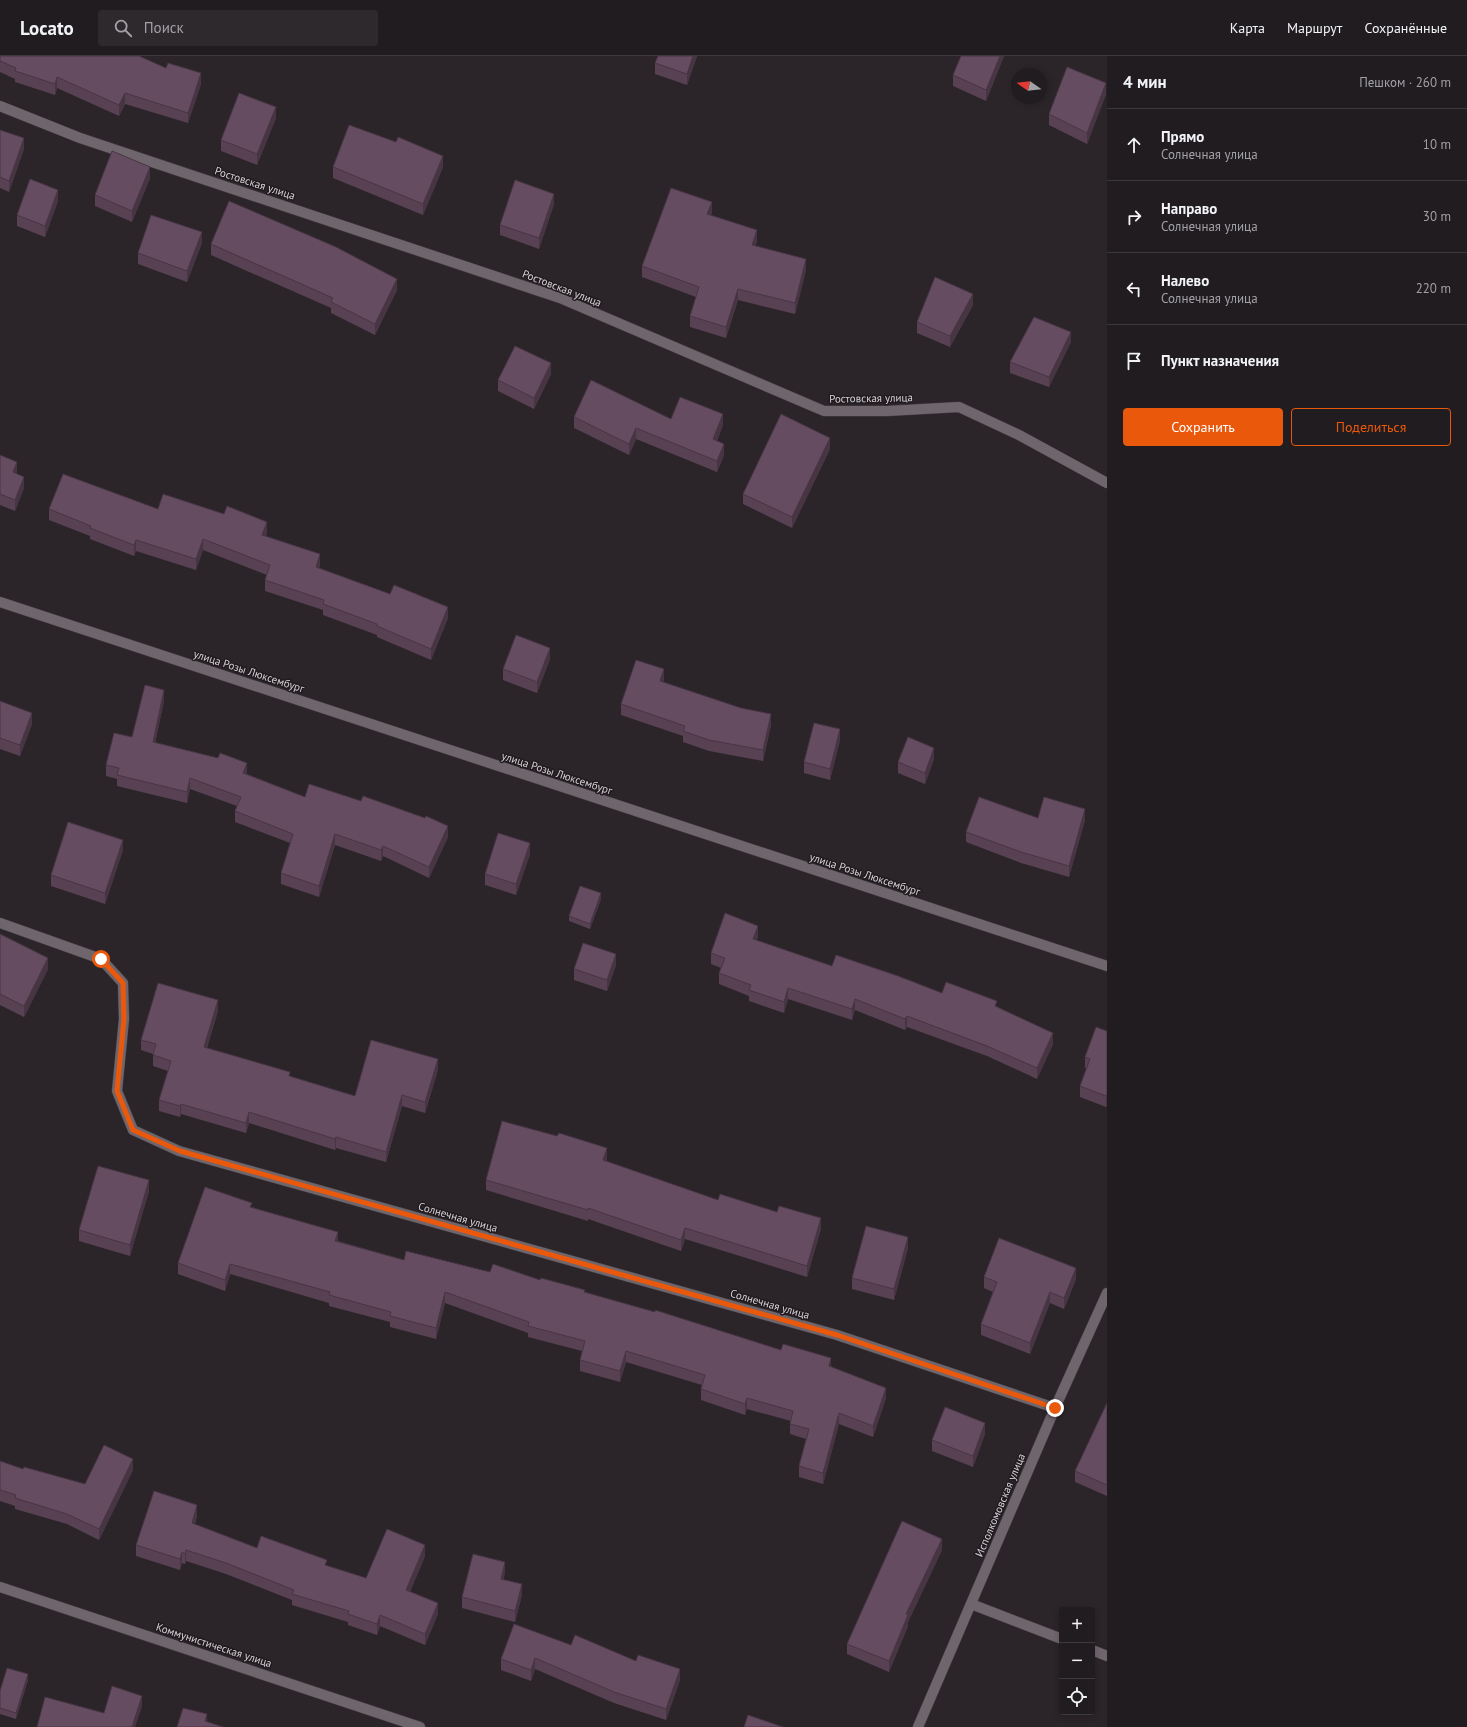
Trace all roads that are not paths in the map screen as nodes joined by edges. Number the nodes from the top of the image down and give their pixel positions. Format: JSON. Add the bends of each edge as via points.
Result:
{"nodes":[{"id":1,"x":0,"y":106,"type":"edge"},
{"id":2,"x":1107,"y":483,"type":"edge"},
{"id":3,"x":0,"y":602,"type":"edge"},
{"id":4,"x":0,"y":923,"type":"edge"},
{"id":5,"x":1107,"y":966,"type":"edge"},
{"id":6,"x":1107,"y":1293,"type":"edge"},
{"id":7,"x":1055,"y":1408,"type":"junction"},
{"id":8,"x":0,"y":1587,"type":"edge"},
{"id":9,"x":971,"y":1604,"type":"junction"},
{"id":10,"x":1059,"y":1638,"type":"edge"},
{"id":11,"x":1095,"y":1651,"type":"edge"},
{"id":12,"x":1107,"y":1656,"type":"edge"},
{"id":13,"x":420,"y":1727,"type":"edge"},
{"id":14,"x":918,"y":1727,"type":"edge"}],
"edges":[{"from":1,"to":2,"type":"street","name":"Ростовская улица","via":[[80,138],[560,298],[824,410],[887,411],[959,407],[1019,435]]},
{"from":3,"to":5,"type":"street","name":"улица Розы Люксембург"},
{"from":4,"to":7,"type":"street","name":"Солнечная улица","via":[[101,959],[123,983],[124,1019],[117,1091],[133,1130],[180,1151],[837,1335]]},
{"from":6,"to":7,"type":"street","name":"Исполкомовская улица"},
{"from":7,"to":9,"type":"street","name":"Исполкомовская улица"},
{"from":8,"to":13,"type":"street","name":"Коммунистическая улица"},
{"from":9,"to":10,"type":"street"},
{"from":9,"to":14,"type":"street","name":"Исполкомовская улица"},
{"from":11,"to":12,"type":"street"}]}
